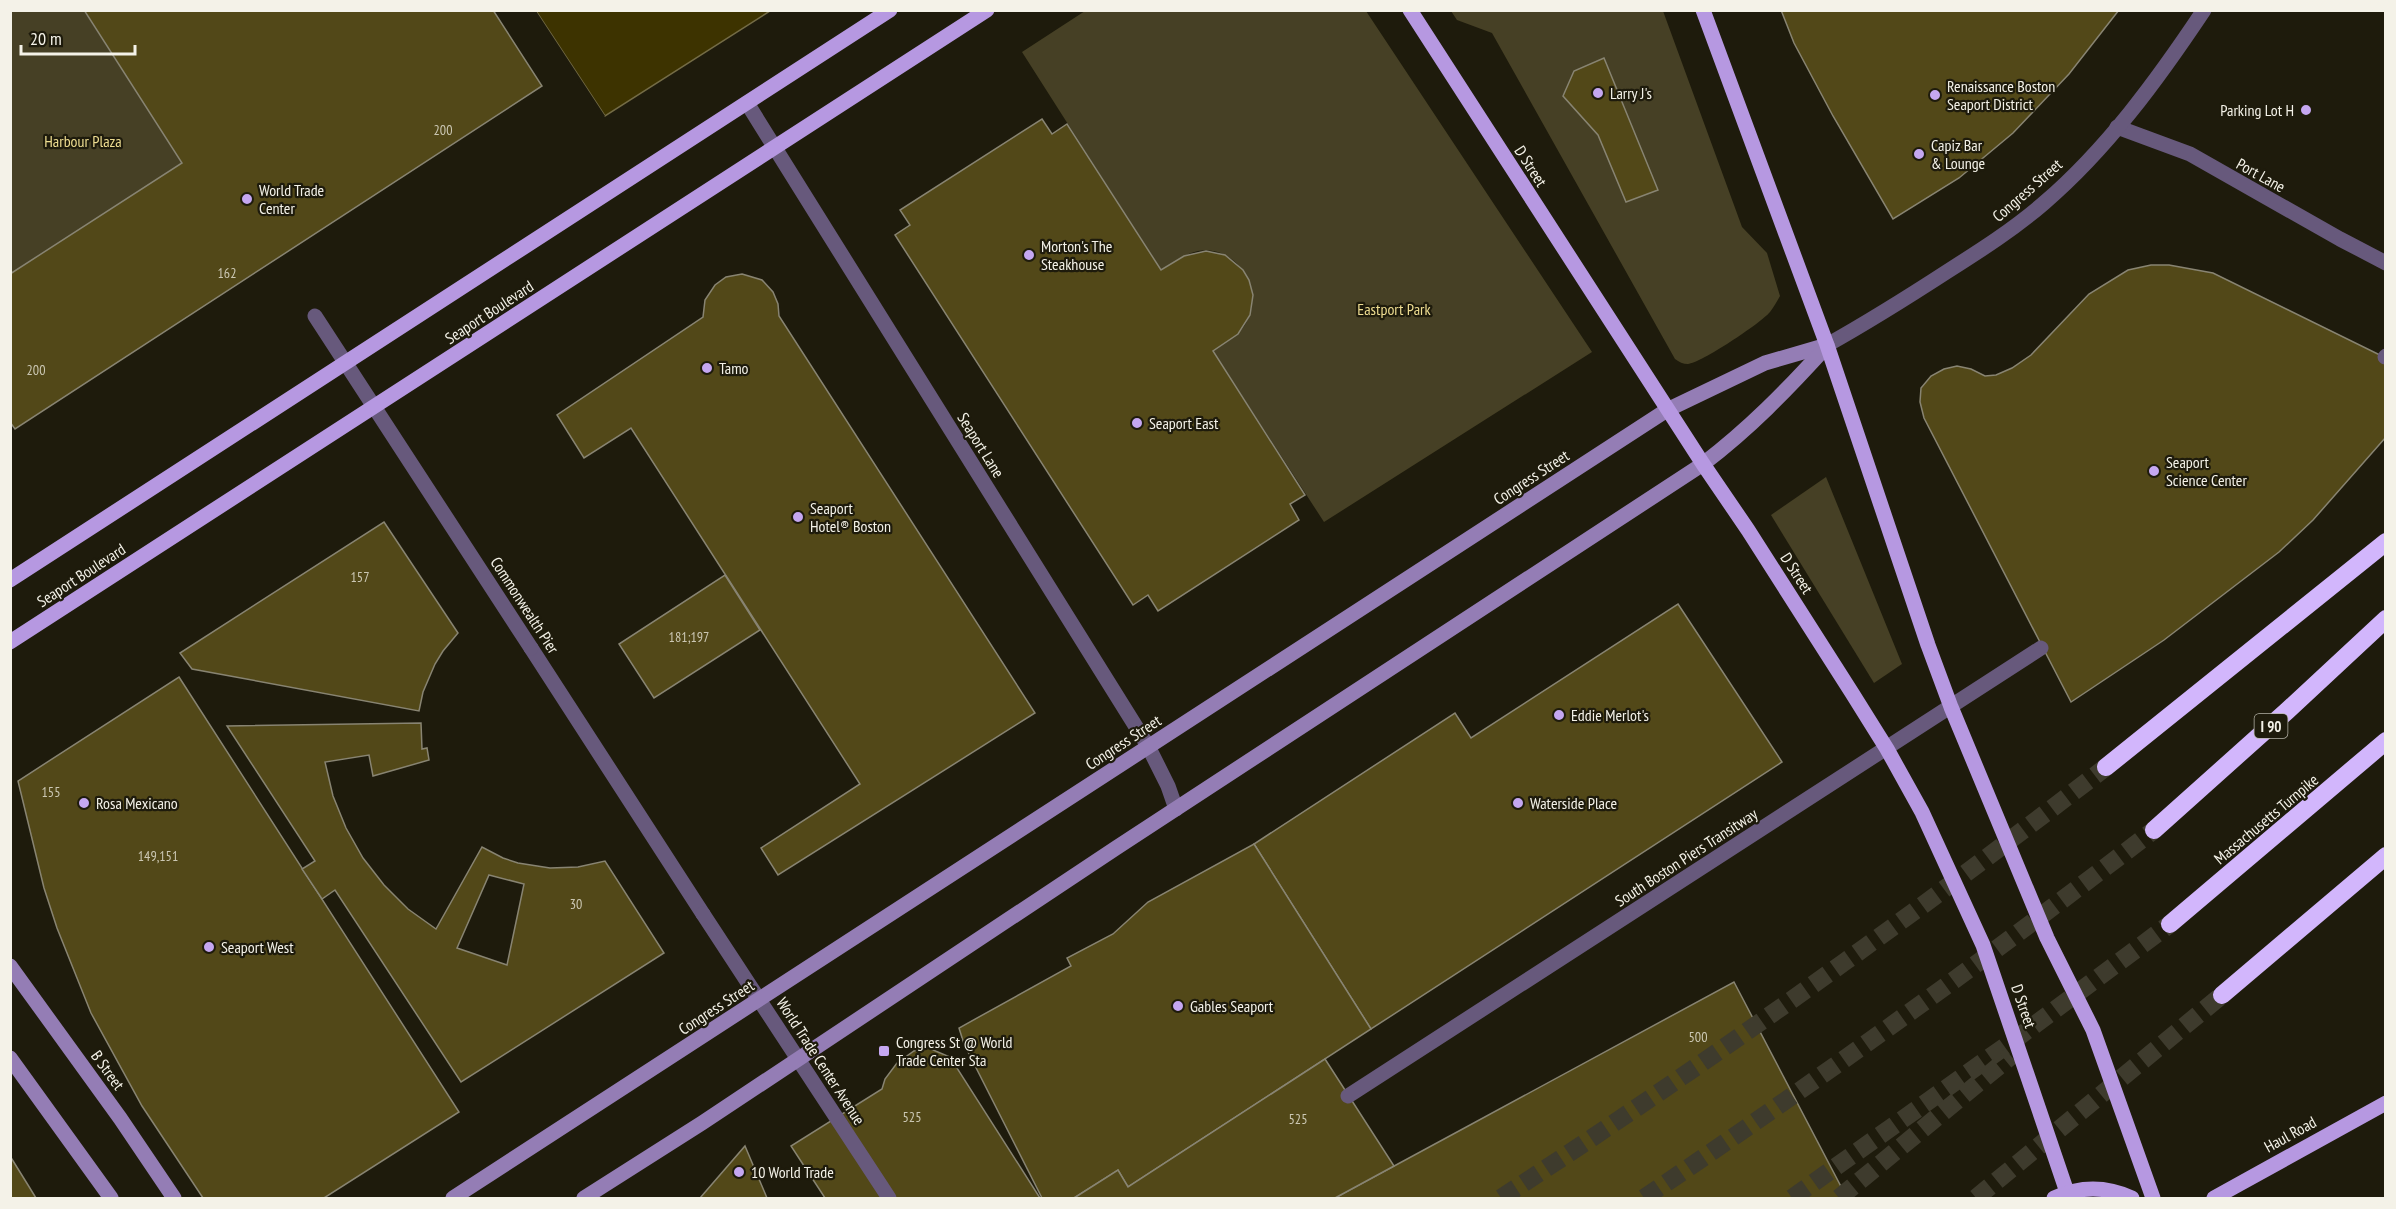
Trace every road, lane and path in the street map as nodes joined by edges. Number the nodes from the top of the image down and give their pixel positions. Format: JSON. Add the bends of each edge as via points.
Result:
{"nodes":[{"id":1,"x":890,"y":10,"type":"edge"},
{"id":2,"x":987,"y":10,"type":"edge"},
{"id":3,"x":1410,"y":10,"type":"edge"},
{"id":4,"x":1703,"y":10,"type":"edge"},
{"id":5,"x":2204,"y":10,"type":"edge"},
{"id":6,"x":747,"y":103,"type":"junction"},
{"id":7,"x":2116,"y":127,"type":"junction"},
{"id":8,"x":775,"y":148,"type":"junction"},
{"id":9,"x":2385,"y":262,"type":"edge"},
{"id":10,"x":315,"y":316,"type":"dead end"},
{"id":11,"x":1827,"y":345,"type":"junction"},
{"id":12,"x":1667,"y":410,"type":"junction"},
{"id":13,"x":1702,"y":464,"type":"junction"},
{"id":14,"x":2385,"y":542,"type":"edge"},
{"id":15,"x":10,"y":580,"type":"edge"},
{"id":16,"x":2385,"y":619,"type":"edge"},
{"id":17,"x":10,"y":642,"type":"edge"},
{"id":18,"x":2041,"y":648,"type":"dead end"},
{"id":19,"x":1951,"y":707,"type":"junction"},
{"id":20,"x":2385,"y":741,"type":"edge"},
{"id":21,"x":1148,"y":747,"type":"junction"},
{"id":22,"x":1887,"y":749,"type":"junction"},
{"id":23,"x":2106,"y":767,"type":"tunnel mouth"},
{"id":24,"x":1176,"y":809,"type":"junction"},
{"id":25,"x":2154,"y":830,"type":"tunnel mouth"},
{"id":26,"x":2385,"y":856,"type":"edge"},
{"id":27,"x":703,"y":914,"type":"joint"},
{"id":28,"x":2170,"y":924,"type":"tunnel mouth"},
{"id":29,"x":10,"y":966,"type":"edge"},
{"id":30,"x":2222,"y":995,"type":"tunnel mouth"},
{"id":31,"x":10,"y":1059,"type":"edge"},
{"id":32,"x":1348,"y":1096,"type":"dead end"},
{"id":33,"x":2385,"y":1103,"type":"edge"},
{"id":34,"x":2063,"y":1197,"type":"edge"},
{"id":35,"x":111,"y":1198,"type":"edge"},
{"id":36,"x":174,"y":1198,"type":"edge"},
{"id":37,"x":453,"y":1198,"type":"edge"},
{"id":38,"x":584,"y":1198,"type":"edge"},
{"id":39,"x":889,"y":1198,"type":"edge"},
{"id":40,"x":2132,"y":1198,"type":"edge"},
{"id":41,"x":2153,"y":1198,"type":"edge"},
{"id":42,"x":2214,"y":1198,"type":"edge"}],
"edges":[{"from":1,"to":6,"type":"main road","name":"Seaport Boulevard"},
{"from":2,"to":8,"type":"main road","name":"Seaport Boulevard"},
{"from":3,"to":12,"type":"main road","name":"D Street"},
{"from":4,"to":11,"type":"main road"},
{"from":5,"to":7,"type":"street","name":"Congress Street"},
{"from":6,"to":8,"type":"street","name":"Seaport Lane"},
{"from":6,"to":15,"type":"main road","name":"Seaport Boulevard"},
{"from":7,"to":9,"type":"street","name":"Port Lane","via":[[2190,154]]},
{"from":7,"to":11,"type":"street","name":"Congress Street","via":[[2066,182],[2020,223],[1879,316]]},
{"from":8,"to":17,"type":"main road","name":"Seaport Boulevard"},
{"from":8,"to":21,"type":"street","name":"Seaport Lane"},
{"from":10,"to":27,"type":"street","name":"Commonwealth Pier"},
{"from":11,"to":12,"type":"main road","name":"Congress Street","via":[[1765,363]]},
{"from":11,"to":13,"type":"main road","name":"Congress Street","via":[[1741,435]]},
{"from":11,"to":19,"type":"main road"},
{"from":12,"to":13,"type":"main road","name":"D Street"},
{"from":12,"to":21,"type":"main road","name":"Congress Street"},
{"from":13,"to":22,"type":"main road","name":"D Street"},
{"from":13,"to":24,"type":"main road","name":"Congress Street"},
{"from":14,"to":23,"type":"highway"},
{"from":16,"to":25,"type":"highway","number":"I 90"},
{"from":18,"to":19,"type":"street","name":"South Boston Piers Transitway"},
{"from":19,"to":22,"type":"street","name":"South Boston Piers Transitway"},
{"from":19,"to":41,"type":"main road","via":[[2047,938],[2092,1030]]},
{"from":20,"to":28,"type":"highway","name":"Massachusetts Turnpike"},
{"from":21,"to":24,"type":"street","name":"Seaport Lane"},
{"from":21,"to":37,"type":"main road","name":"Congress Street"},
{"from":22,"to":32,"type":"street","name":"South Boston Piers Transitway"},
{"from":22,"to":34,"type":"main road","name":"D Street","via":[[1927,821],[1983,945],[2048,1133]]},
{"from":24,"to":38,"type":"main road","name":"Congress Street"},
{"from":26,"to":30,"type":"highway"},
{"from":27,"to":39,"type":"street","name":"World Trade Center Avenue"},
{"from":29,"to":36,"type":"main road","name":"B Street"},
{"from":31,"to":35,"type":"main road"},
{"from":33,"to":42,"type":"main road","name":"Haul Road"},
{"from":34,"to":40,"type":"main road","via":[[2085,1189],[2102,1189]]}]}
